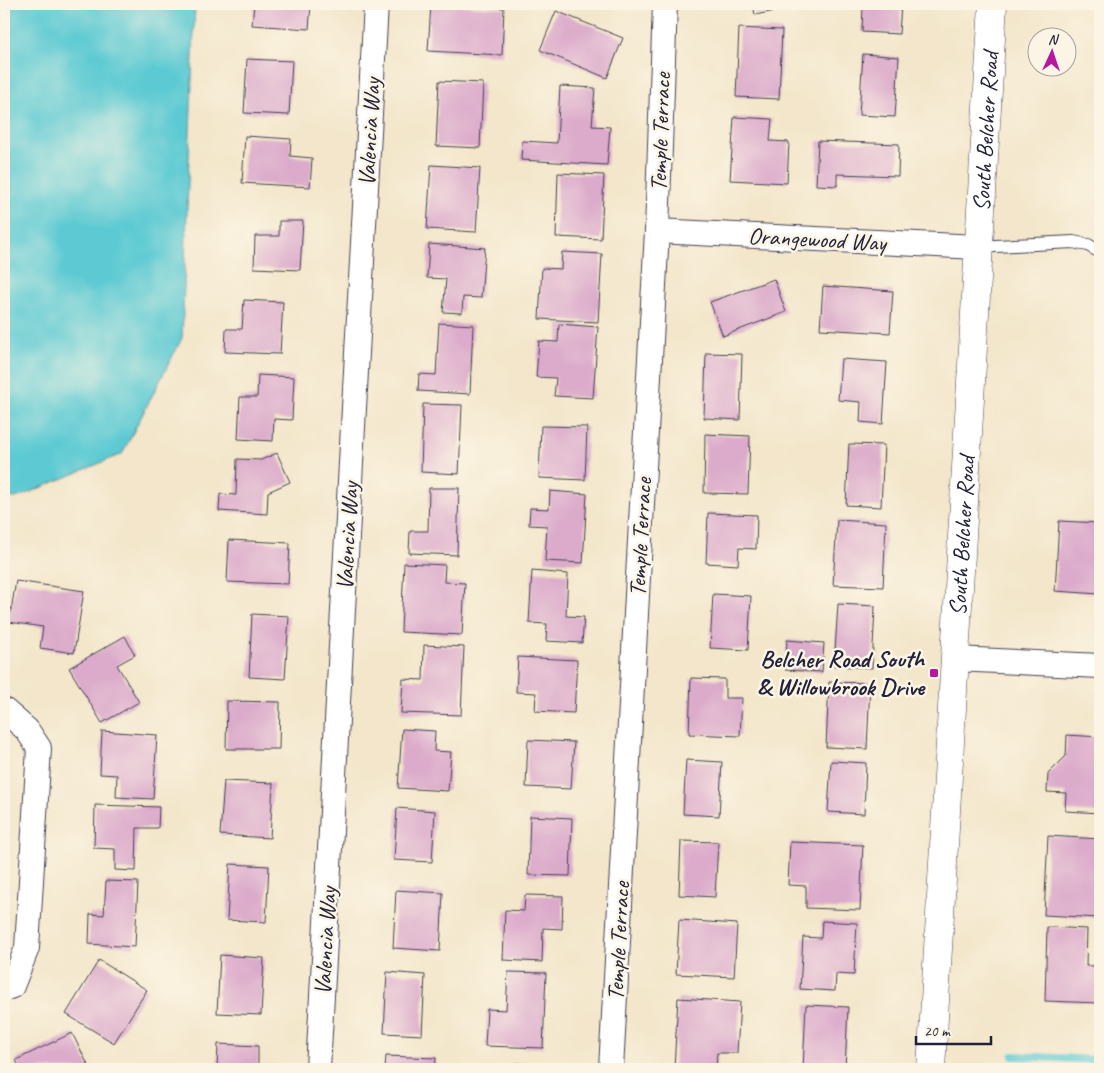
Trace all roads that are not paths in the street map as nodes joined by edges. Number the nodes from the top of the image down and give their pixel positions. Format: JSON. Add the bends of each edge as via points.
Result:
{"nodes":[{"id":1,"x":376,"y":4,"type":"edge"},
{"id":2,"x":665,"y":4,"type":"edge"},
{"id":3,"x":993,"y":4,"type":"edge"},
{"id":4,"x":657,"y":231,"type":"junction"},
{"id":5,"x":977,"y":247,"type":"junction"},
{"id":6,"x":1100,"y":252,"type":"edge"},
{"id":7,"x":955,"y":659,"type":"junction"},
{"id":8,"x":1100,"y":666,"type":"edge"},
{"id":9,"x":4,"y":710,"type":"edge"},
{"id":10,"x":8,"y":988,"type":"edge"},
{"id":11,"x":318,"y":1069,"type":"edge"},
{"id":12,"x":611,"y":1069,"type":"edge"},
{"id":13,"x":931,"y":1069,"type":"edge"}],
"edges":[{"from":1,"to":11,"type":"street","name":"Valencia Way"},
{"from":2,"to":4,"type":"street","name":"Temple Terrace"},
{"from":3,"to":5,"type":"main road","name":"South Belcher Road"},
{"from":4,"to":5,"type":"street","name":"Orangewood Way"},
{"from":4,"to":12,"type":"street","name":"Temple Terrace"},
{"from":5,"to":6,"type":"lane","via":[[1073,242]]},
{"from":5,"to":7,"type":"main road","name":"South Belcher Road"},
{"from":7,"to":8,"type":"street"},
{"from":7,"to":13,"type":"main road","name":"South Belcher Road"},
{"from":9,"to":10,"type":"street","via":[[27,730],[39,748],[27,948]]}]}
